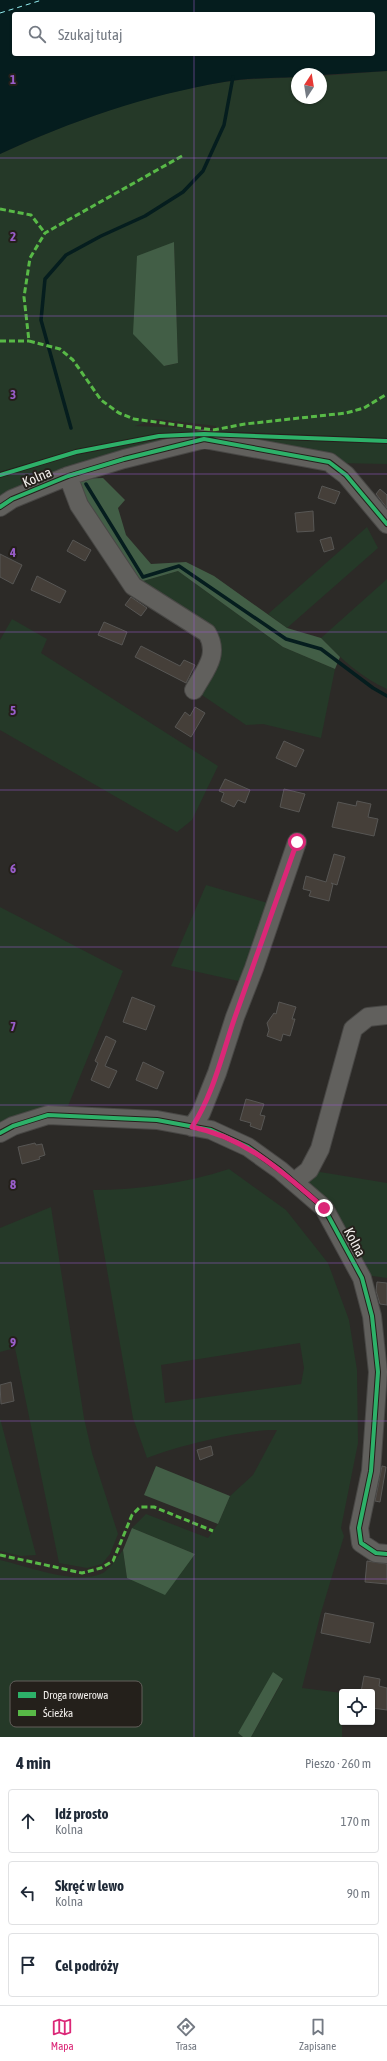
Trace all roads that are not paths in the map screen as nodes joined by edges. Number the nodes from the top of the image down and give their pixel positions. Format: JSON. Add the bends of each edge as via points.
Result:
{"nodes":[{"id":1,"x":68,"y":476,"type":"junction"},
{"id":2,"x":0,"y":507,"type":"edge"},
{"id":3,"x":387,"y":524,"type":"edge"},
{"id":4,"x":194,"y":690,"type":"dead end"},
{"id":5,"x":297,"y":842,"type":"dead end"},
{"id":6,"x":387,"y":1015,"type":"edge"},
{"id":7,"x":192,"y":1127,"type":"junction"},
{"id":8,"x":0,"y":1133,"type":"edge"},
{"id":9,"x":294,"y":1182,"type":"junction"},
{"id":10,"x":387,"y":1554,"type":"edge"}],
"edges":[{"from":1,"to":2,"type":"street","name":"Kolna"},
{"from":1,"to":3,"type":"street","name":"Kolna","via":[[204,439],[328,462],[346,475]]},
{"from":1,"to":4,"type":"street","via":[[79,505],[133,586],[207,633],[213,654]]},
{"from":5,"to":7,"type":"street","via":[[217,1073],[201,1113]]},
{"from":6,"to":9,"type":"street","via":[[368,1017],[353,1029],[320,1149],[310,1170]]},
{"from":7,"to":8,"type":"street","name":"Kolna","via":[[157,1120],[48,1115]]},
{"from":7,"to":9,"type":"street","name":"Kolna","via":[[211,1130],[248,1147]]},
{"from":9,"to":10,"type":"street","name":"Kolna","via":[[324,1208],[362,1278],[372,1316],[378,1372],[371,1471],[359,1528],[361,1543],[376,1552]]}]}
